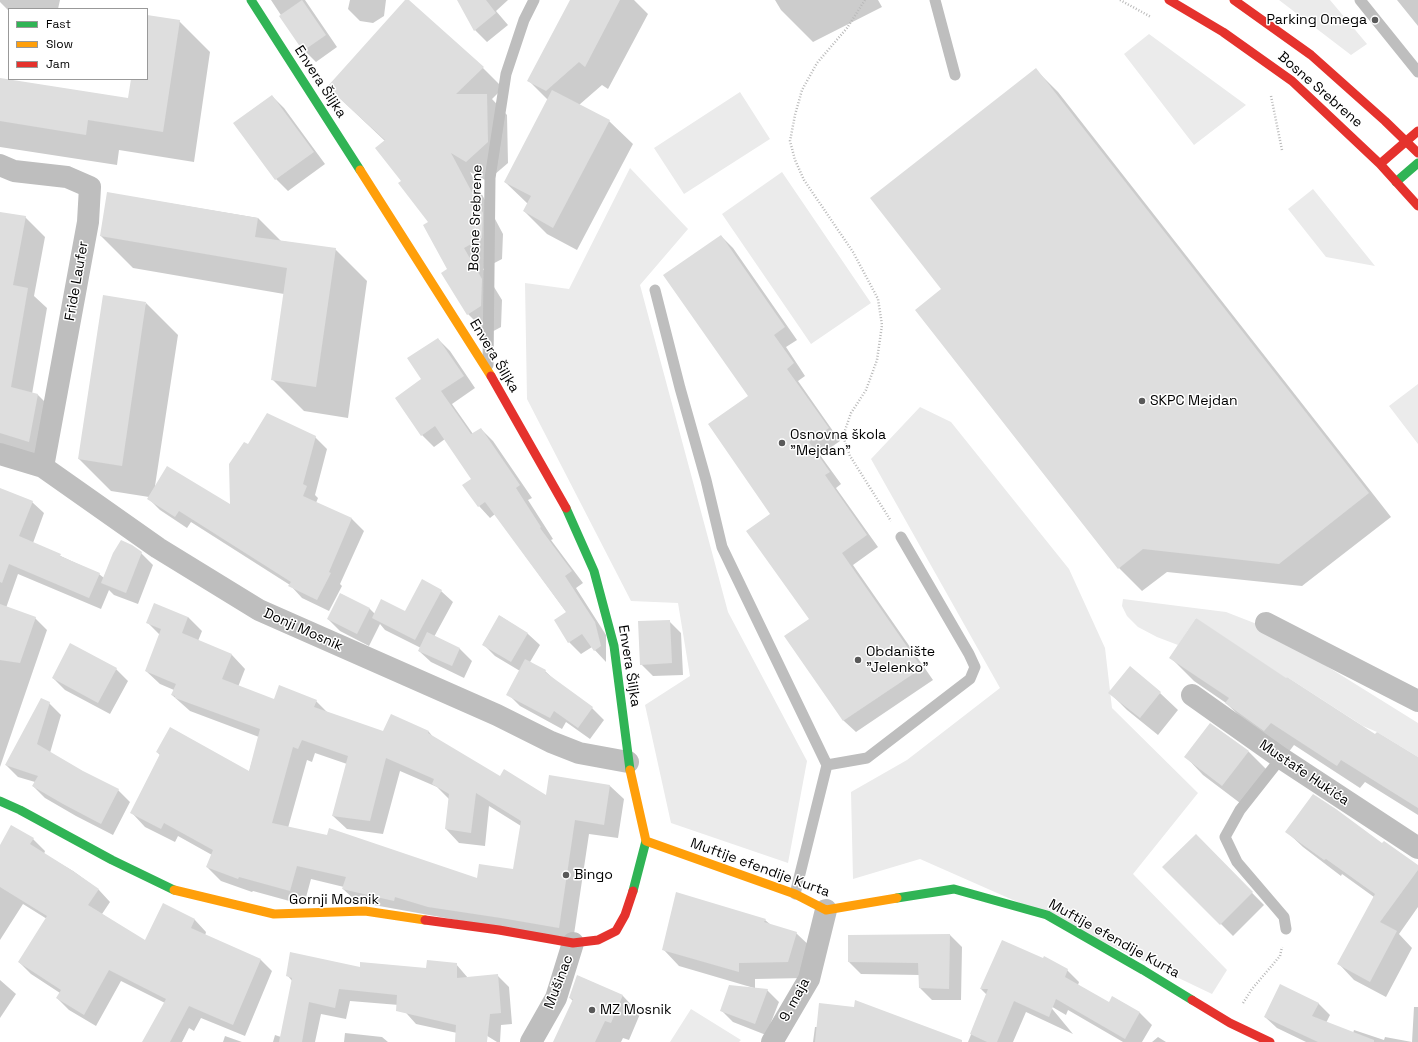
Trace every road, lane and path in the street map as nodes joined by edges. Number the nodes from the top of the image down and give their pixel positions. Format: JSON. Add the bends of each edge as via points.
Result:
{"nodes":[{"id":1,"x":251,"y":0,"type":"edge"},
{"id":2,"x":534,"y":0,"type":"edge"},
{"id":3,"x":865,"y":0,"type":"edge"},
{"id":4,"x":935,"y":0,"type":"edge"},
{"id":5,"x":1169,"y":0,"type":"edge"},
{"id":6,"x":1234,"y":0,"type":"edge"},
{"id":7,"x":1360,"y":0,"type":"edge"},
{"id":8,"x":1418,"y":72,"type":"edge"},
{"id":9,"x":955,"y":75,"type":"dead end"},
{"id":10,"x":1271,"y":95,"type":"dead end"},
{"id":11,"x":1418,"y":131,"type":"edge"},
{"id":12,"x":1406,"y":141,"type":"junction"},
{"id":13,"x":1282,"y":150,"type":"dead end"},
{"id":14,"x":1418,"y":153,"type":"edge"},
{"id":15,"x":1418,"y":163,"type":"edge"},
{"id":16,"x":1380,"y":164,"type":"junction"},
{"id":17,"x":0,"y":166,"type":"edge"},
{"id":18,"x":1396,"y":182,"type":"junction"},
{"id":19,"x":1418,"y":206,"type":"edge"},
{"id":20,"x":655,"y":290,"type":"dead end"},
{"id":21,"x":488,"y":370,"type":"junction"},
{"id":22,"x":0,"y":454,"type":"edge"},
{"id":23,"x":43,"y":467,"type":"junction"},
{"id":24,"x":901,"y":536,"type":"joint"},
{"id":25,"x":1266,"y":623,"type":"dead end"},
{"id":26,"x":1192,"y":695,"type":"dead end"},
{"id":27,"x":1418,"y":699,"type":"edge"},
{"id":28,"x":1281,"y":758,"type":"junction"},
{"id":29,"x":628,"y":762,"type":"junction"},
{"id":30,"x":827,"y":765,"type":"junction"},
{"id":31,"x":0,"y":801,"type":"edge"},
{"id":32,"x":646,"y":841,"type":"junction"},
{"id":33,"x":1418,"y":848,"type":"edge"},
{"id":34,"x":795,"y":894,"type":"junction"},
{"id":35,"x":826,"y":910,"type":"junction"},
{"id":36,"x":1286,"y":929,"type":"joint"},
{"id":37,"x":573,"y":943,"type":"junction"},
{"id":38,"x":1230,"y":1023,"type":"junction"},
{"id":39,"x":531,"y":1042,"type":"edge"},
{"id":40,"x":772,"y":1042,"type":"edge"},
{"id":41,"x":1270,"y":1042,"type":"edge"}],
"edges":[{"from":1,"to":21,"type":"street","name":"Envera Šiljka"},
{"from":2,"to":21,"type":"lane","name":"Bosne Srebrene","via":[[524,20],[506,74],[490,178]]},
{"from":3,"to":24,"type":"path","via":[[847,28],[817,62],[802,90],[790,141],[804,180],[853,252],[878,299],[882,325],[877,360],[866,390],[852,412],[843,436],[850,456]]},
{"from":4,"to":9,"type":"lane"},
{"from":5,"to":16,"type":"street","name":"Bosne Srebrene","via":[[1223,32],[1292,81]]},
{"from":6,"to":12,"type":"street","name":"Bosne Srebrene","via":[[1311,55]]},
{"from":7,"to":8,"type":"lane"},
{"from":10,"to":13,"type":"path"},
{"from":11,"to":12,"type":"street"},
{"from":12,"to":14,"type":"street","name":"Bosne Srebrene"},
{"from":12,"to":16,"type":"street"},
{"from":15,"to":18,"type":"street"},
{"from":16,"to":18,"type":"street","name":"Bosne Srebrene"},
{"from":17,"to":23,"type":"street","name":"Fride Laufer","via":[[14,171],[67,177],[90,187],[88,222]]},
{"from":18,"to":19,"type":"street","name":"Bosne Srebrene"},
{"from":20,"to":30,"type":"lane","via":[[722,547]]},
{"from":21,"to":29,"type":"street","name":"Envera Šiljka","via":[[564,503],[594,571],[614,646]]},
{"from":22,"to":23,"type":"street","name":"Donji Mosnik"},
{"from":23,"to":29,"type":"street","name":"Donji Mosnik","via":[[158,548],[259,610],[497,715],[550,742],[579,753]]},
{"from":24,"to":30,"type":"lane","via":[[975,666],[970,679],[867,758]]},
{"from":25,"to":27,"type":"street"},
{"from":26,"to":28,"type":"street","name":"Mustafe Hukića"},
{"from":28,"to":33,"type":"street","name":"Mustafe Hukića"},
{"from":28,"to":36,"type":"lane","via":[[1240,810],[1225,837],[1237,862],[1284,917]]},
{"from":29,"to":32,"type":"street"},
{"from":30,"to":34,"type":"lane"},
{"from":31,"to":37,"type":"street","name":"Gornji Mosnik","via":[[175,890],[274,914],[365,911]]},
{"from":32,"to":34,"type":"street","name":"Muftije efendije Kurta"},
{"from":32,"to":37,"type":"street","name":"Gornji Mosnik","via":[[626,914],[616,931],[598,940]]},
{"from":34,"to":35,"type":"street","name":"Muftije efendije Kurta"},
{"from":35,"to":38,"type":"street","name":"Muftije efendije Kurta","via":[[954,889],[1047,915]]},
{"from":35,"to":40,"type":"street","name":"9. maja","via":[[809,979]]},
{"from":36,"to":38,"type":"path","via":[[1280,956],[1252,989]]},
{"from":37,"to":39,"type":"street","name":"Mušinac","via":[[556,998]]},
{"from":38,"to":41,"type":"street","name":"Muftije efendije Kurta"}]}
